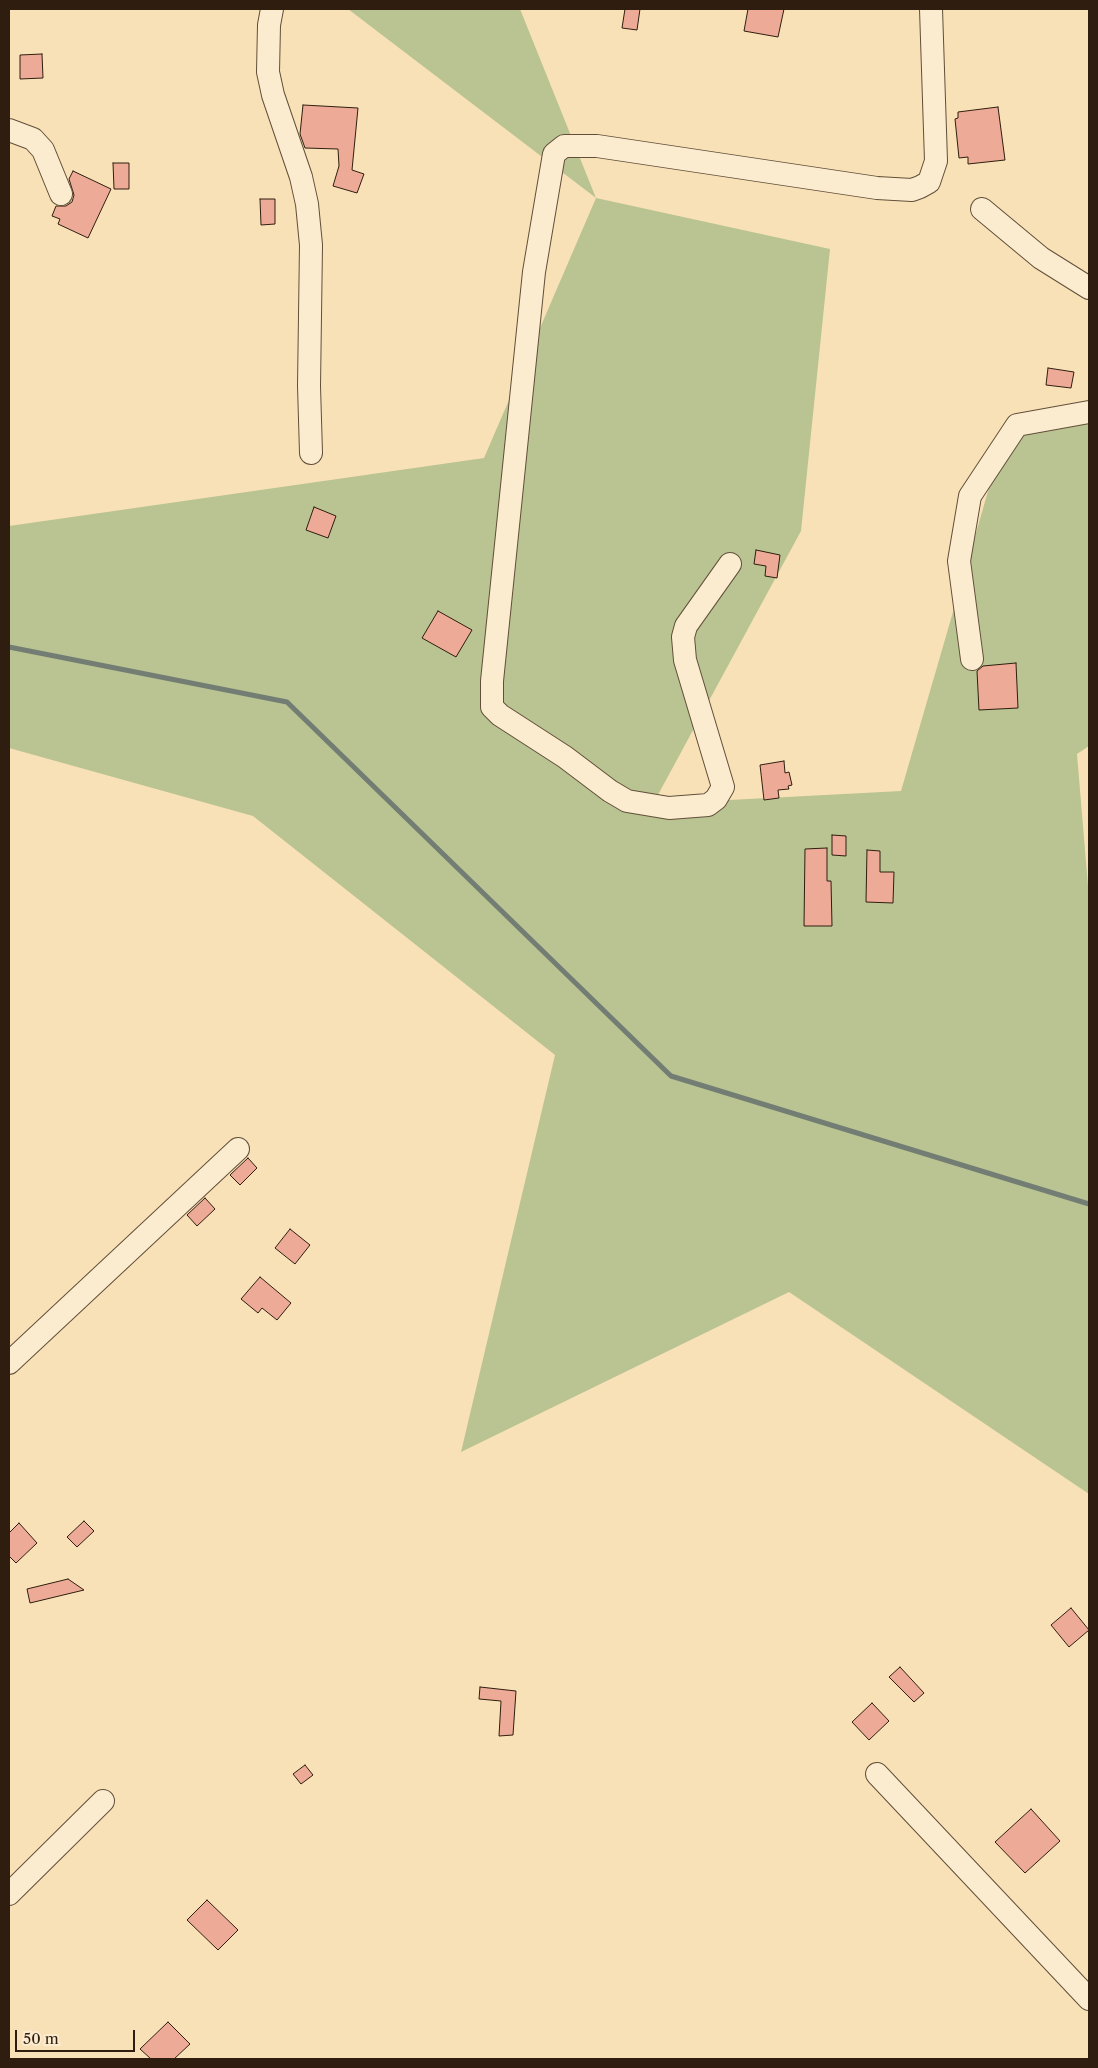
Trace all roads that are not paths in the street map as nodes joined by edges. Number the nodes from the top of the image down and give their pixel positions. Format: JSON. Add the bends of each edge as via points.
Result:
{"nodes":[{"id":1,"x":272,"y":9,"type":"edge"},
{"id":2,"x":931,"y":9,"type":"edge"},
{"id":3,"x":9,"y":130,"type":"edge"},
{"id":4,"x":61,"y":194,"type":"dead end"},
{"id":5,"x":982,"y":209,"type":"dead end"},
{"id":6,"x":1089,"y":288,"type":"edge"},
{"id":7,"x":1089,"y":412,"type":"edge"},
{"id":8,"x":311,"y":453,"type":"dead end"},
{"id":9,"x":730,"y":564,"type":"dead end"},
{"id":10,"x":972,"y":659,"type":"dead end"},
{"id":11,"x":238,"y":1149,"type":"dead end"},
{"id":12,"x":9,"y":1363,"type":"edge"},
{"id":13,"x":877,"y":1774,"type":"dead end"},
{"id":14,"x":103,"y":1801,"type":"dead end"},
{"id":15,"x":9,"y":1894,"type":"edge"},
{"id":16,"x":1089,"y":1999,"type":"edge"}],
"edges":[{"from":1,"to":8,"type":"street","via":[[268,72],[301,177],[311,245]]},
{"from":2,"to":9,"type":"street","via":[[936,161],[929,182],[920,187],[912,190],[877,188],[597,146],[564,146],[554,154],[534,272],[492,707],[628,802],[669,808],[708,805],[722,792],[723,782],[685,660],[683,636],[686,626]]},
{"from":3,"to":4,"type":"street","via":[[33,139],[43,150]]},
{"from":5,"to":6,"type":"street","via":[[1041,258]]},
{"from":7,"to":10,"type":"street","via":[[1017,425],[970,496],[959,561]]},
{"from":11,"to":12,"type":"street"},
{"from":13,"to":16,"type":"street"},
{"from":14,"to":15,"type":"street"}]}
